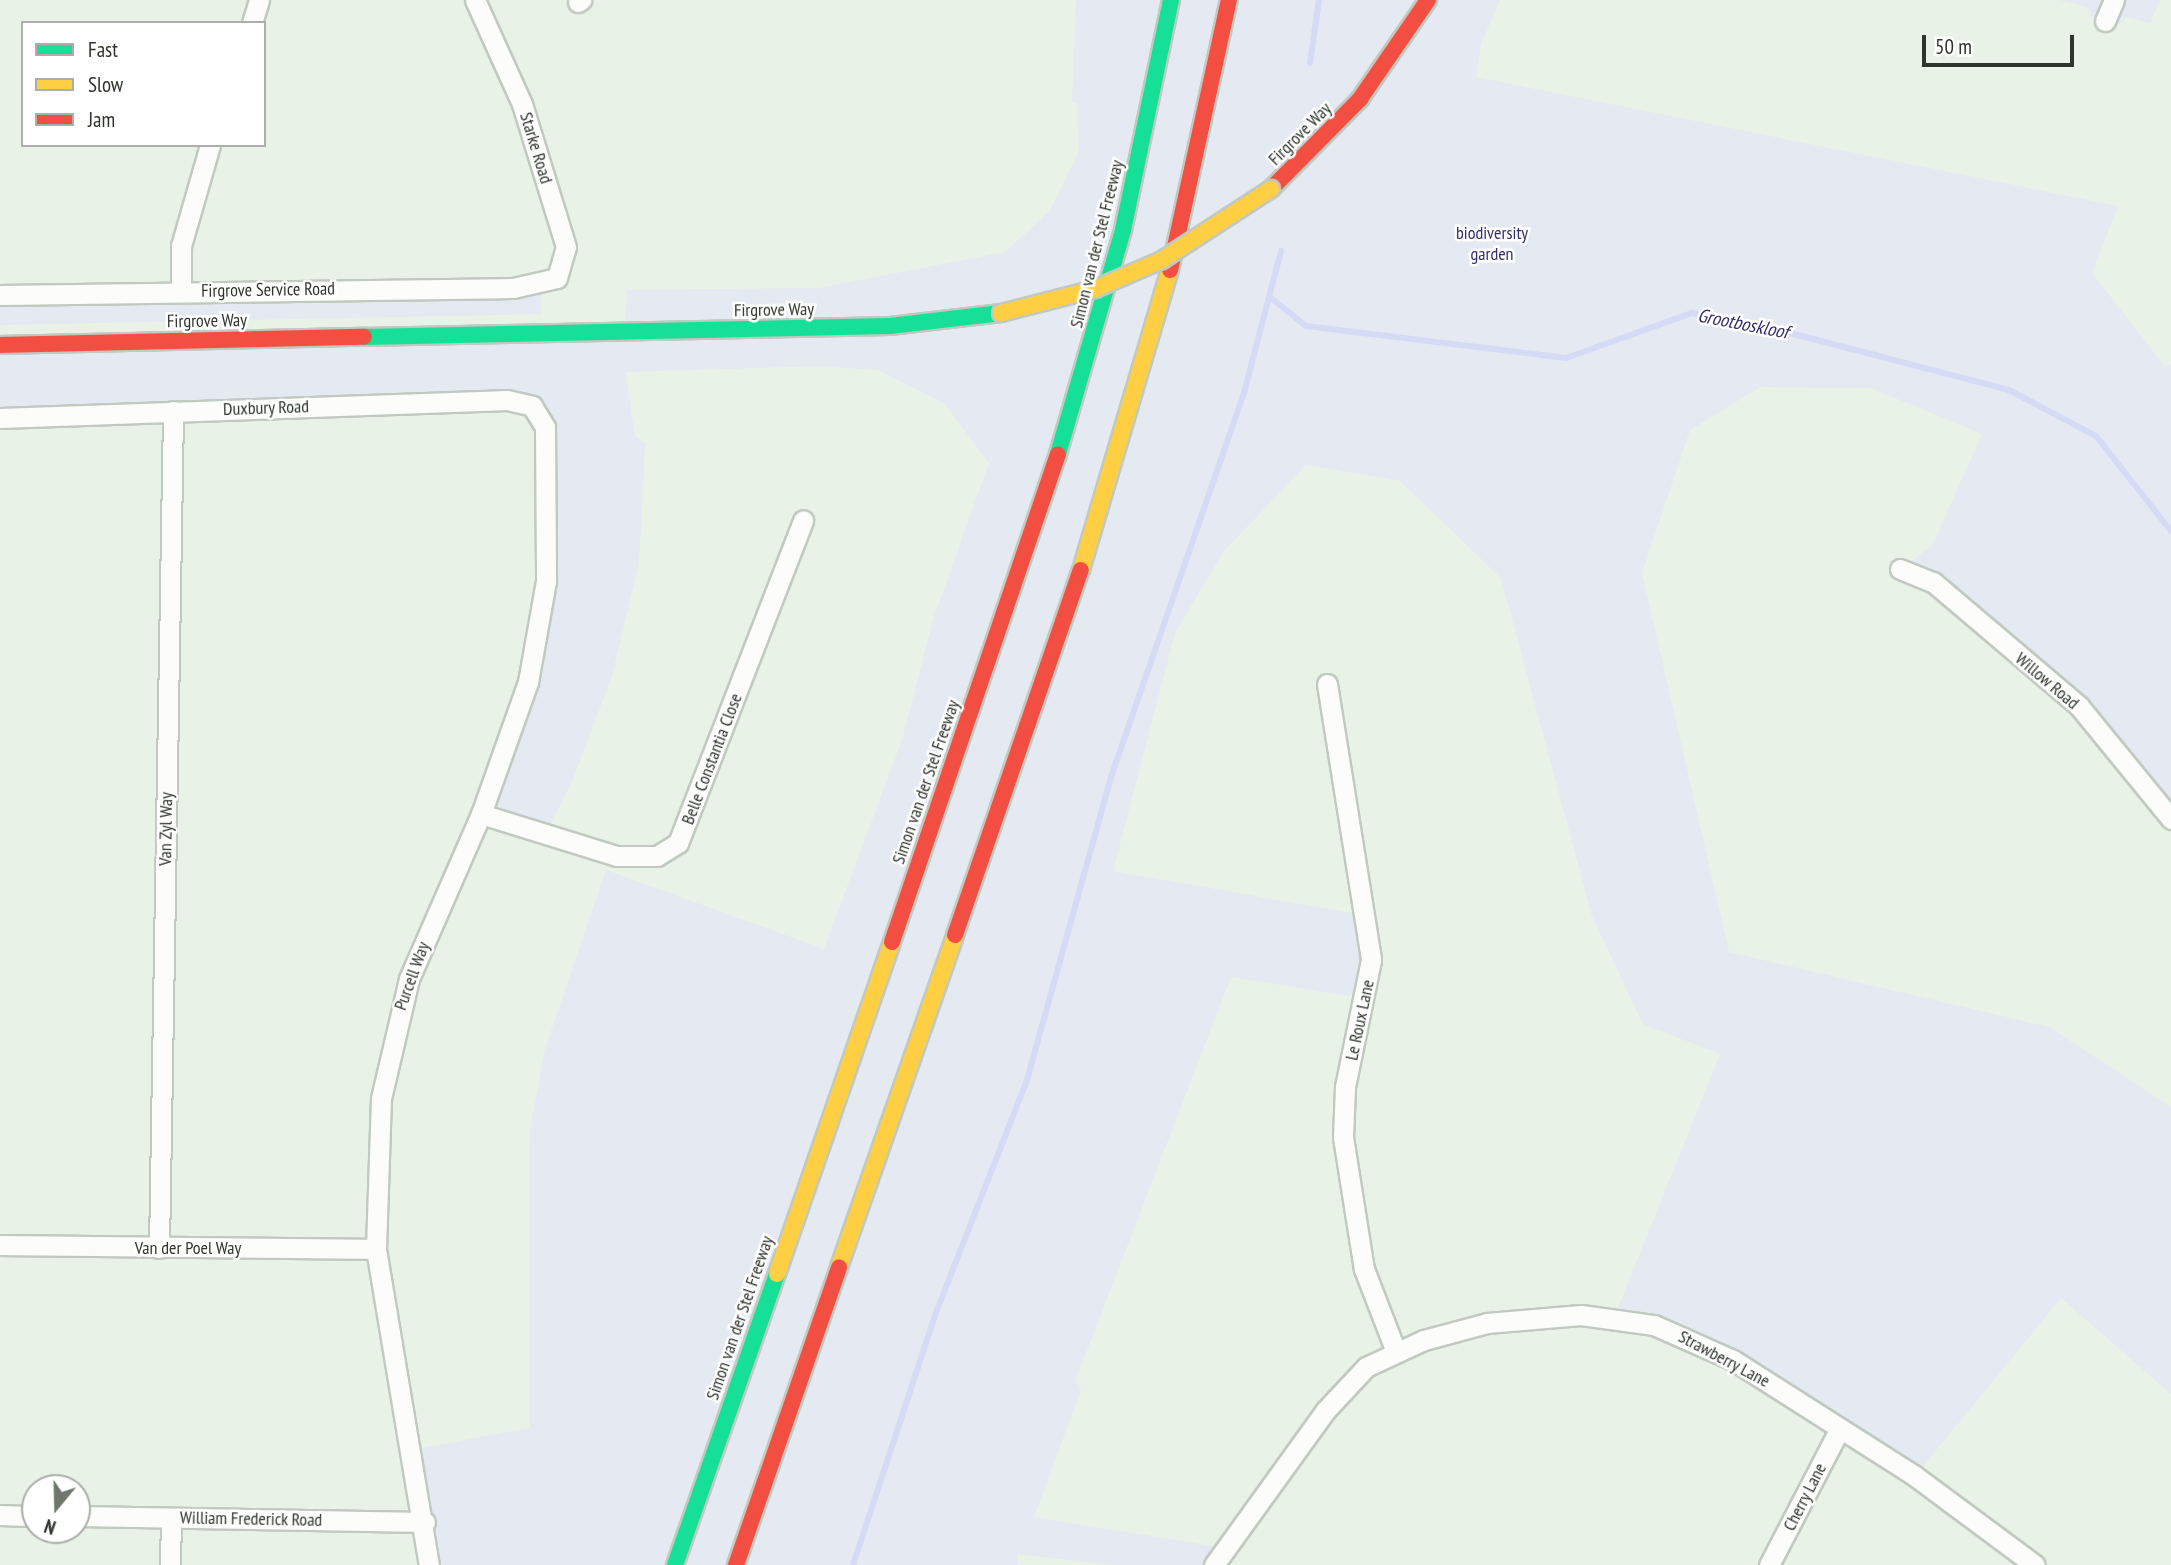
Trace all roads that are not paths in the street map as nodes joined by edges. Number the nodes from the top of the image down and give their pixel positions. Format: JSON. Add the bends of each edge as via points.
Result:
{"nodes":[{"id":1,"x":259,"y":0,"type":"edge"},
{"id":2,"x":475,"y":0,"type":"edge"},
{"id":3,"x":1171,"y":0,"type":"edge"},
{"id":4,"x":1229,"y":0,"type":"edge"},
{"id":5,"x":1428,"y":0,"type":"edge"},
{"id":6,"x":2114,"y":0,"type":"edge"},
{"id":7,"x":253,"y":21,"type":"edge"},
{"id":8,"x":2105,"y":21,"type":"dead end"},
{"id":9,"x":209,"y":147,"type":"edge"},
{"id":10,"x":535,"y":286,"type":"joint"},
{"id":11,"x":181,"y":291,"type":"junction"},
{"id":12,"x":0,"y":295,"type":"edge"},
{"id":13,"x":0,"y":345,"type":"edge"},
{"id":14,"x":532,"y":406,"type":"joint"},
{"id":15,"x":173,"y":411,"type":"junction"},
{"id":16,"x":0,"y":418,"type":"edge"},
{"id":17,"x":803,"y":520,"type":"dead end"},
{"id":18,"x":1900,"y":569,"type":"dead end"},
{"id":19,"x":1327,"y":684,"type":"dead end"},
{"id":20,"x":481,"y":814,"type":"junction"},
{"id":21,"x":2171,"y":819,"type":"edge"},
{"id":22,"x":0,"y":1245,"type":"edge"},
{"id":23,"x":159,"y":1248,"type":"junction"},
{"id":24,"x":376,"y":1249,"type":"junction"},
{"id":25,"x":1396,"y":1352,"type":"junction"},
{"id":26,"x":1840,"y":1428,"type":"junction"},
{"id":27,"x":0,"y":1515,"type":"edge"},
{"id":28,"x":21,"y":1516,"type":"edge"},
{"id":29,"x":91,"y":1516,"type":"edge"},
{"id":30,"x":171,"y":1518,"type":"junction"},
{"id":31,"x":425,"y":1521,"type":"junction"},
{"id":32,"x":170,"y":1565,"type":"edge"},
{"id":33,"x":429,"y":1565,"type":"edge"},
{"id":34,"x":676,"y":1565,"type":"edge"},
{"id":35,"x":736,"y":1565,"type":"edge"},
{"id":36,"x":1214,"y":1565,"type":"edge"},
{"id":37,"x":1769,"y":1565,"type":"edge"},
{"id":38,"x":2035,"y":1565,"type":"edge"}],
"edges":[{"from":1,"to":7,"type":"street"},
{"from":2,"to":10,"type":"street","name":"Starke Road","via":[[522,104],[566,247],[557,278]]},
{"from":3,"to":34,"type":"main road","name":"Simon van der Stel Freeway","via":[[1124,230],[1033,539]]},
{"from":4,"to":35,"type":"main road","via":[[1164,296],[1084,562]]},
{"from":5,"to":13,"type":"main road","name":"Firgrove Way","bridge":true,"via":[[1360,99],[1271,189],[1162,260],[1095,289],[1001,313],[890,326]]},
{"from":6,"to":8,"type":"street"},
{"from":9,"to":11,"type":"street","via":[[181,246]]},
{"from":10,"to":11,"type":"street","name":"Firgrove Service Road"},
{"from":11,"to":12,"type":"street","name":"Firgrove Service Road"},
{"from":14,"to":15,"type":"street","name":"Duxbury Road","via":[[508,400]]},
{"from":14,"to":20,"type":"street","name":"Purcell Way","via":[[545,427],[546,582],[528,682]]},
{"from":15,"to":16,"type":"street","name":"Duxbury Road"},
{"from":15,"to":23,"type":"street","name":"Van Zyl Way"},
{"from":17,"to":20,"type":"street","name":"Belle Constantia Close","via":[[678,843],[657,856],[617,856]]},
{"from":18,"to":21,"type":"street","name":"Willow Road","via":[[1933,582],[2079,706]]},
{"from":19,"to":25,"type":"street","name":"Le Roux Lane","via":[[1371,960],[1345,1087],[1343,1137],[1364,1269]]},
{"from":20,"to":24,"type":"street","name":"Purcell Way","via":[[430,925],[397,1014],[381,1098]]},
{"from":22,"to":23,"type":"street","name":"Van der Poel Way"},
{"from":23,"to":24,"type":"street","name":"Van der Poel Way"},
{"from":24,"to":31,"type":"street","name":"Purcell Way"},
{"from":25,"to":26,"type":"street","name":"Strawberry Lane","via":[[1487,1323],[1531,1317],[1614,1318],[1688,1337]]},
{"from":25,"to":36,"type":"street","name":"Strawberry Lane","via":[[1343,1388]]},
{"from":26,"to":37,"type":"street","name":"Cherry Lane"},
{"from":26,"to":38,"type":"street","name":"Strawberry Lane","via":[[2001,1535]]},
{"from":27,"to":28,"type":"street"},
{"from":29,"to":30,"type":"street","name":"William Frederick Road"},
{"from":30,"to":31,"type":"street","name":"William Frederick Road"},
{"from":30,"to":32,"type":"street"},
{"from":31,"to":33,"type":"street","name":"Purcell Way"}]}
